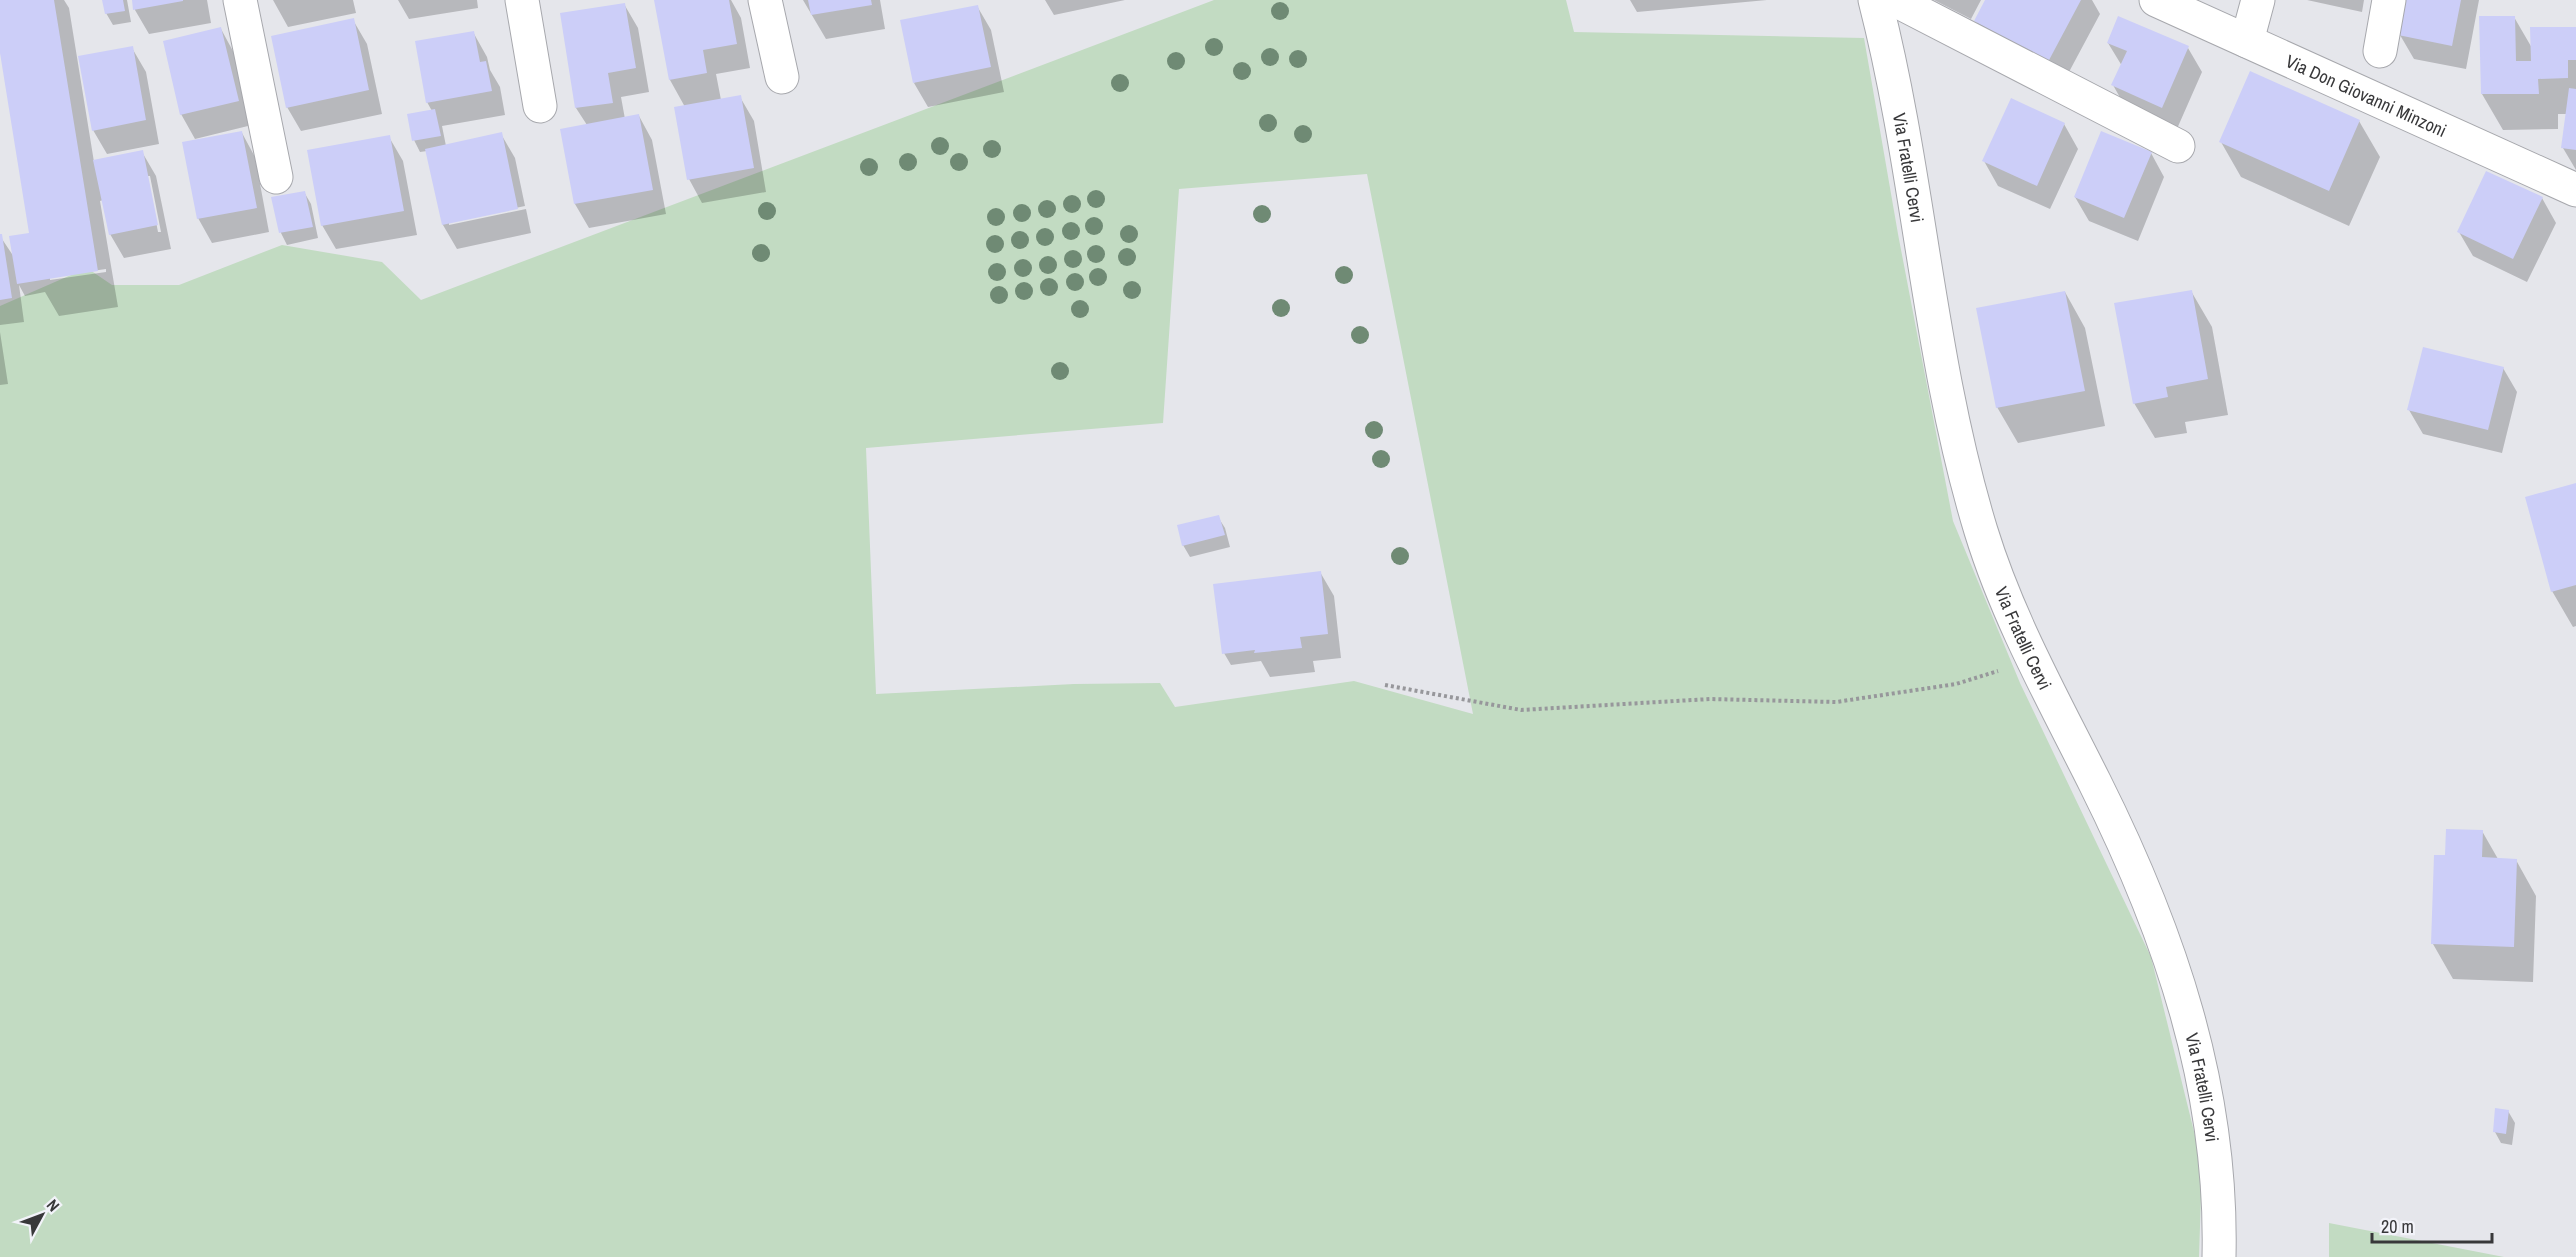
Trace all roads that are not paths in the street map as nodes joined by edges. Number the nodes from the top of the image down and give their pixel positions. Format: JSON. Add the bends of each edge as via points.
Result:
{"nodes":[{"id":1,"x":240,"y":0,"type":"edge"},
{"id":2,"x":522,"y":0,"type":"edge"},
{"id":3,"x":765,"y":0,"type":"edge"},
{"id":4,"x":1875,"y":0,"type":"edge"},
{"id":5,"x":1895,"y":0,"type":"edge"},
{"id":6,"x":2157,"y":0,"type":"edge"},
{"id":7,"x":2258,"y":0,"type":"edge"},
{"id":8,"x":2389,"y":0,"type":"edge"},
{"id":9,"x":2247,"y":41,"type":"junction"},
{"id":10,"x":2380,"y":51,"type":"dead end"},
{"id":11,"x":782,"y":77,"type":"dead end"},
{"id":12,"x":540,"y":106,"type":"dead end"},
{"id":13,"x":2178,"y":146,"type":"dead end"},
{"id":14,"x":276,"y":177,"type":"dead end"},
{"id":15,"x":2576,"y":190,"type":"edge"},
{"id":16,"x":2219,"y":1257,"type":"edge"}],
"edges":[{"from":1,"to":14,"type":"street"},
{"from":2,"to":12,"type":"street"},
{"from":3,"to":11,"type":"street"},
{"from":4,"to":16,"type":"street","name":"Via Fratelli Cervi","via":[[1965,473],[1988,553],[2032,657],[2133,861],[2172,958],[2199,1063],[2214,1145]]},
{"from":5,"to":13,"type":"street"},
{"from":6,"to":9,"type":"street","name":"Via Don Giovanni Minzoni"},
{"from":7,"to":9,"type":"street"},
{"from":8,"to":10,"type":"street"},
{"from":9,"to":15,"type":"street","name":"Via Don Giovanni Minzoni"}]}
